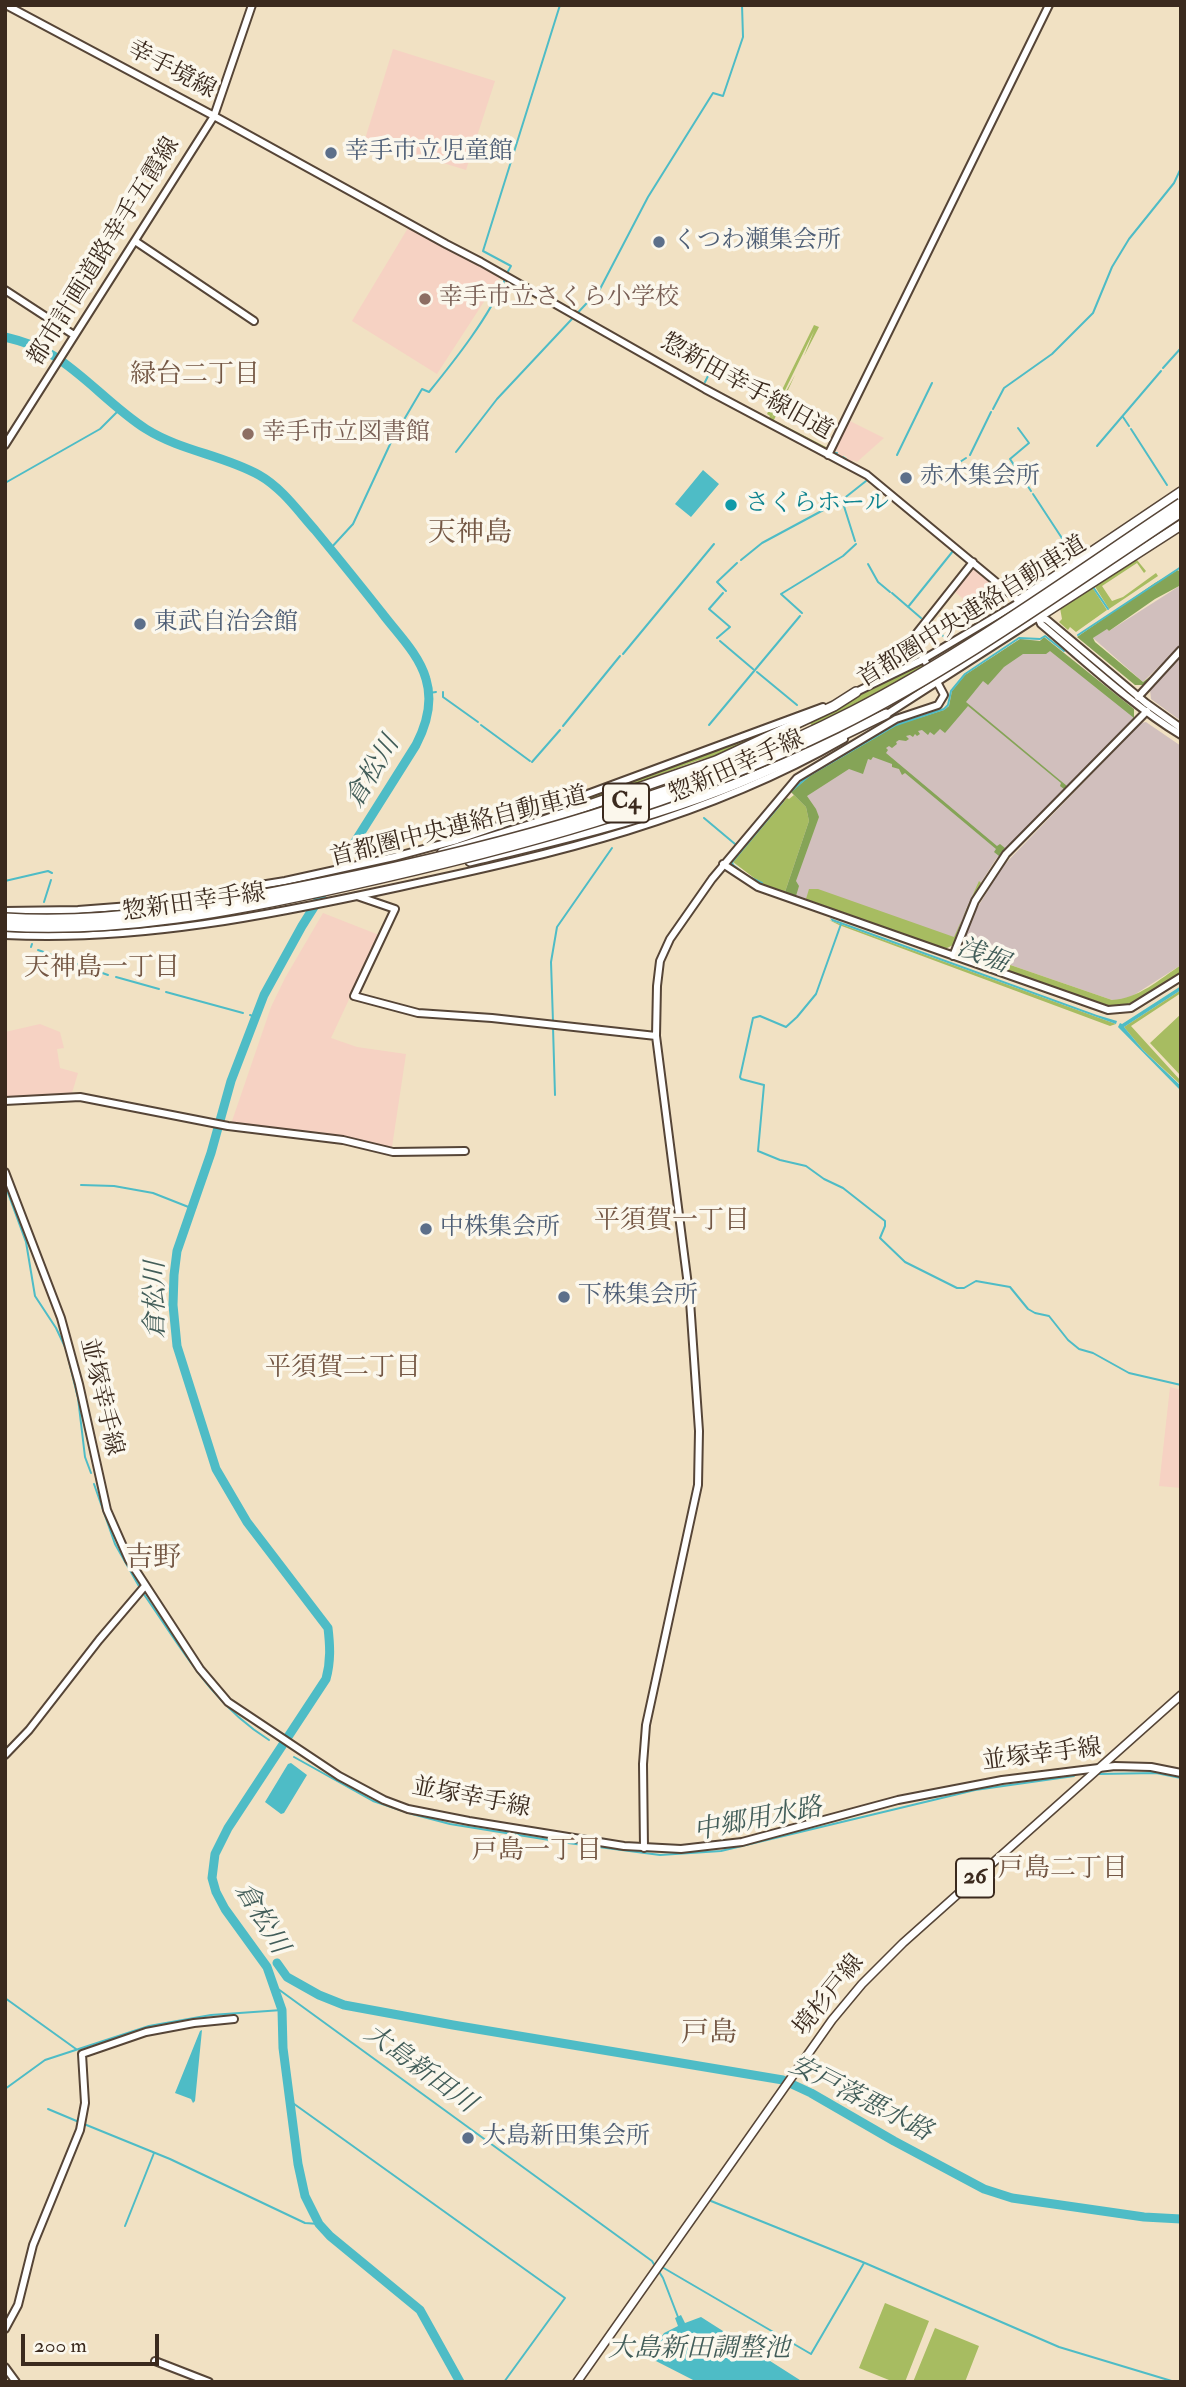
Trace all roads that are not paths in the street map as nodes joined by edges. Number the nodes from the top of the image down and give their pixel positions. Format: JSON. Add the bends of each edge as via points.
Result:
{"nodes":[{"id":1,"x":6,"y":5,"type":"edge"},
{"id":2,"x":252,"y":5,"type":"edge"},
{"id":3,"x":1049,"y":5,"type":"edge"},
{"id":4,"x":214,"y":116,"type":"junction"},
{"id":5,"x":135,"y":241,"type":"junction"},
{"id":6,"x":5,"y":290,"type":"edge"},
{"id":7,"x":254,"y":321,"type":"dead end"},
{"id":8,"x":74,"y":335,"type":"junction"},
{"id":9,"x":5,"y":445,"type":"edge"},
{"id":10,"x":828,"y":455,"type":"junction"},
{"id":11,"x":1181,"y":492,"type":"edge"},
{"id":12,"x":1181,"y":503,"type":"edge"},
{"id":13,"x":1181,"y":512,"type":"edge"},
{"id":14,"x":1181,"y":525,"type":"edge"},
{"id":15,"x":973,"y":562,"type":"junction"},
{"id":16,"x":1019,"y":601,"type":"junction"},
{"id":17,"x":1038,"y":617,"type":"junction"},
{"id":18,"x":970,"y":633,"type":"junction"},
{"id":19,"x":915,"y":639,"type":"junction"},
{"id":20,"x":999,"y":644,"type":"junction"},
{"id":21,"x":1181,"y":650,"type":"edge"},
{"id":22,"x":924,"y":659,"type":"junction"},
{"id":23,"x":883,"y":671,"type":"dead end"},
{"id":24,"x":938,"y":683,"type":"junction"},
{"id":25,"x":856,"y":692,"type":"junction"},
{"id":26,"x":1138,"y":697,"type":"junction"},
{"id":27,"x":1147,"y":711,"type":"junction"},
{"id":28,"x":886,"y":714,"type":"junction"},
{"id":29,"x":1181,"y":728,"type":"edge"},
{"id":30,"x":1181,"y":735,"type":"edge"},
{"id":31,"x":427,"y":859,"type":"junction"},
{"id":32,"x":723,"y":864,"type":"junction"},
{"id":33,"x":420,"y":869,"type":"junction"},
{"id":34,"x":285,"y":881,"type":"junction"},
{"id":35,"x":358,"y":896,"type":"junction"},
{"id":36,"x":291,"y":909,"type":"junction"},
{"id":37,"x":5,"y":911,"type":"edge"},
{"id":38,"x":5,"y":918,"type":"edge"},
{"id":39,"x":5,"y":926,"type":"edge"},
{"id":40,"x":5,"y":935,"type":"edge"},
{"id":41,"x":953,"y":956,"type":"junction"},
{"id":42,"x":1181,"y":977,"type":"edge"},
{"id":43,"x":656,"y":1036,"type":"junction"},
{"id":44,"x":5,"y":1101,"type":"edge"},
{"id":45,"x":465,"y":1151,"type":"dead end"},
{"id":46,"x":5,"y":1172,"type":"edge"},
{"id":47,"x":145,"y":1586,"type":"junction"},
{"id":48,"x":1181,"y":1695,"type":"edge"},
{"id":49,"x":5,"y":1755,"type":"edge"},
{"id":50,"x":1100,"y":1768,"type":"junction"},
{"id":51,"x":1073,"y":1771,"type":"junction"},
{"id":52,"x":1181,"y":1773,"type":"edge"},
{"id":53,"x":1079,"y":1786,"type":"junction"},
{"id":54,"x":644,"y":1848,"type":"junction"},
{"id":55,"x":234,"y":2019,"type":"dead end"},
{"id":56,"x":5,"y":2329,"type":"edge"},
{"id":57,"x":155,"y":2361,"type":"dead end"},
{"id":58,"x":5,"y":2367,"type":"edge"},
{"id":59,"x":16,"y":2382,"type":"edge"},
{"id":60,"x":209,"y":2382,"type":"edge"},
{"id":61,"x":577,"y":2382,"type":"edge"}],
"edges":[{"from":1,"to":4,"type":"street","name":"幸手境線"},
{"from":2,"to":4,"type":"street","name":"幸手境線"},
{"from":3,"to":10,"type":"street"},
{"from":4,"to":5,"type":"street","name":"都市計画道路幸手五霞線"},
{"from":4,"to":10,"type":"street","name":"惣新田幸手線旧道"},
{"from":5,"to":7,"type":"street"},
{"from":5,"to":8,"type":"street","name":"都市計画道路幸手五霞線"},
{"from":6,"to":8,"type":"street"},
{"from":8,"to":9,"type":"street","name":"都市計画道路幸手五霞線"},
{"from":10,"to":15,"type":"street","name":"惣新田幸手線旧道","via":[[875,481]]},
{"from":11,"to":16,"type":"highway"},
{"from":12,"to":31,"type":"highway","name":"首都圏中央連絡自動車道","number":"C4","bridge":true,"via":[[939,661],[814,730],[642,798]]},
{"from":13,"to":33,"type":"highway","name":"首都圏中央連絡自動車道","number":"C4","bridge":true,"via":[[921,682],[798,745],[658,801],[524,843]]},
{"from":14,"to":17,"type":"highway"},
{"from":15,"to":16,"type":"street","name":"惣新田幸手線旧道"},
{"from":15,"to":19,"type":"street","via":[[918,629]]},
{"from":16,"to":17,"type":"street"},
{"from":16,"to":18,"type":"street","name":"惣新田幸手線"},
{"from":17,"to":20,"type":"street","name":"惣新田幸手線"},
{"from":17,"to":26,"type":"street"},
{"from":17,"to":27,"type":"street","via":[[1044,627]]},
{"from":18,"to":20,"type":"street","via":[[996,624],[1002,629]]},
{"from":18,"to":22,"type":"street","name":"惣新田幸手線"},
{"from":19,"to":22,"type":"street"},
{"from":19,"to":23,"type":"street","via":[[907,642]]},
{"from":20,"to":24,"type":"street","name":"惣新田幸手線"},
{"from":21,"to":26,"type":"street"},
{"from":22,"to":24,"type":"street"},
{"from":22,"to":25,"type":"street","name":"惣新田幸手線"},
{"from":24,"to":28,"type":"street","name":"惣新田幸手線"},
{"from":24,"to":32,"type":"street","via":[[944,695],[938,705],[896,719],[797,778]]},
{"from":25,"to":31,"type":"highway","bridge":true,"via":[[736,753]]},
{"from":25,"to":34,"type":"street","name":"惣新田幸手線","via":[[493,828],[414,852]]},
{"from":26,"to":29,"type":"street"},
{"from":27,"to":30,"type":"street"},
{"from":27,"to":41,"type":"street","via":[[1006,854],[975,901]]},
{"from":28,"to":33,"type":"highway","bridge":true,"via":[[730,786],[627,821],[436,870]]},
{"from":28,"to":35,"type":"street","name":"惣新田幸手線","via":[[792,768],[694,810],[547,852]]},
{"from":31,"to":38,"type":"highway","name":"首都圏中央連絡自動車道","number":"C4","bridge":true,"via":[[283,891],[165,910],[79,918]]},
{"from":32,"to":41,"type":"street","via":[[758,887]]},
{"from":32,"to":43,"type":"street","via":[[670,939],[660,961]]},
{"from":33,"to":39,"type":"highway","name":"首都圏中央連絡自動車道","number":"C4","bridge":true,"via":[[196,915],[103,925]]},
{"from":34,"to":36,"type":"street"},
{"from":34,"to":37,"type":"street","name":"惣新田幸手線","via":[[130,906]]},
{"from":35,"to":36,"type":"street","name":"惣新田幸手線"},
{"from":35,"to":43,"type":"street","via":[[395,909],[354,996],[418,1013]]},
{"from":36,"to":40,"type":"street","name":"惣新田幸手線","via":[[110,935]]},
{"from":41,"to":42,"type":"street","via":[[1113,1011],[1131,1008]]},
{"from":43,"to":54,"type":"street","via":[[690,1301],[699,1431],[698,1485],[646,1725]]},
{"from":44,"to":45,"type":"street","via":[[80,1097],[393,1152]]},
{"from":46,"to":47,"type":"street","name":"並塚幸手線","via":[[67,1334],[107,1510]]},
{"from":47,"to":49,"type":"street"},
{"from":47,"to":54,"type":"street","name":"並塚幸手線","via":[[200,1669],[228,1702],[384,1800],[469,1821]]},
{"from":48,"to":50,"type":"main road","name":"境杉戸線","number":"26"},
{"from":50,"to":51,"type":"street","name":"並塚幸手線"},
{"from":50,"to":52,"type":"street","name":"並塚幸手線","via":[[1140,1766]]},
{"from":50,"to":53,"type":"main road","name":"境杉戸線","number":"26"},
{"from":51,"to":53,"type":"street"},
{"from":51,"to":54,"type":"street","name":"並塚幸手線","via":[[957,1787],[742,1842]]},
{"from":53,"to":61,"type":"main road","name":"境杉戸線","number":"26","via":[[880,1965],[832,2020]]},
{"from":55,"to":56,"type":"street","via":[[146,2032],[82,2054],[85,2103],[80,2130],[33,2245],[18,2305]]},
{"from":57,"to":60,"type":"street"},
{"from":58,"to":59,"type":"street"}]}
